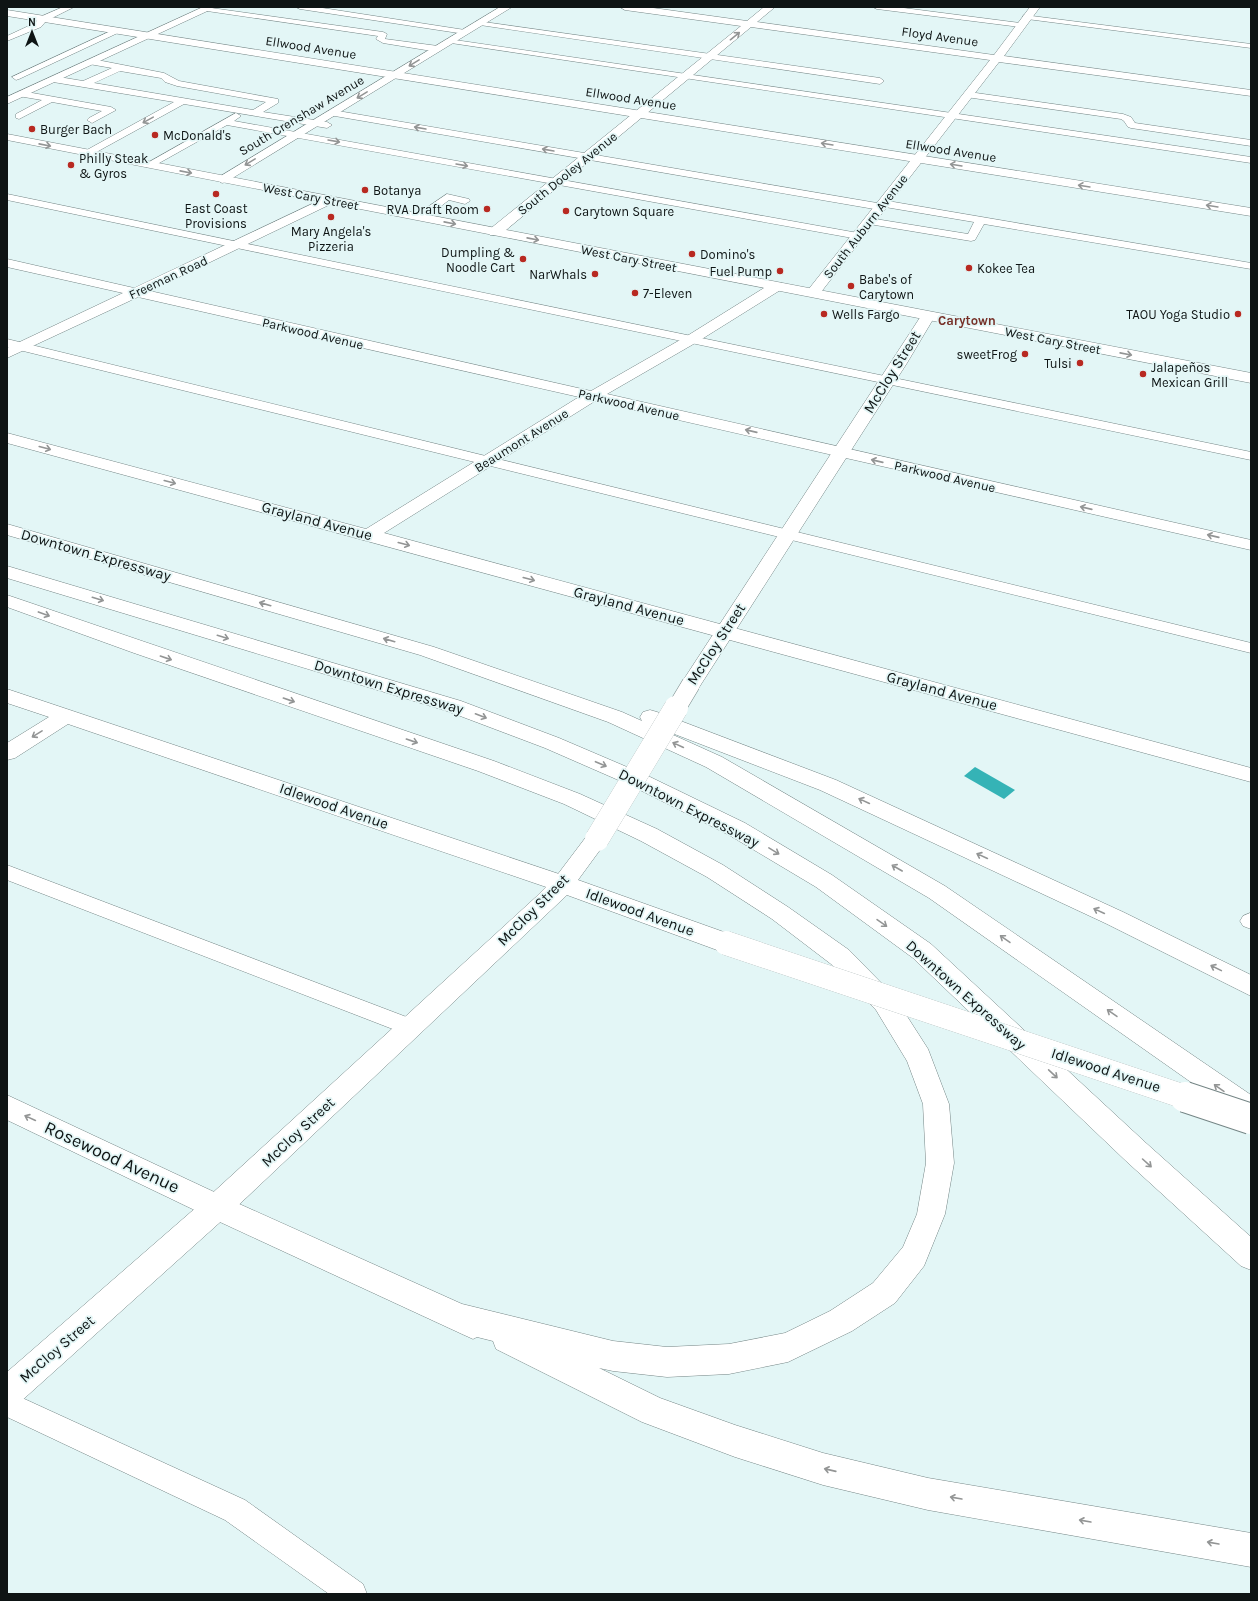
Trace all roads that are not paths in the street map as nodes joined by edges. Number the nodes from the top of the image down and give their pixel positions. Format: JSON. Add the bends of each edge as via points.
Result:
{"nodes":[{"id":1,"x":70,"y":7,"type":"edge"},
{"id":2,"x":300,"y":7,"type":"edge"},
{"id":3,"x":507,"y":7,"type":"edge"},
{"id":4,"x":625,"y":7,"type":"edge"},
{"id":5,"x":770,"y":7,"type":"edge"},
{"id":6,"x":877,"y":7,"type":"edge"},
{"id":7,"x":1035,"y":7,"type":"edge"},
{"id":8,"x":209,"y":8,"type":"edge"},
{"id":9,"x":7,"y":13,"type":"edge"},
{"id":10,"x":43,"y":19,"type":"junction"},
{"id":11,"x":1024,"y":21,"type":"junction"},
{"id":12,"x":480,"y":23,"type":"junction"},
{"id":13,"x":750,"y":24,"type":"junction"},
{"id":14,"x":118,"y":31,"type":"junction"},
{"id":15,"x":465,"y":32,"type":"junction"},
{"id":16,"x":148,"y":36,"type":"junction"},
{"id":17,"x":7,"y":39,"type":"edge"},
{"id":18,"x":1198,"y":39,"type":"junction"},
{"id":19,"x":451,"y":41,"type":"junction"},
{"id":20,"x":1251,"y":46,"type":"edge"},
{"id":21,"x":438,"y":49,"type":"junction"},
{"id":22,"x":1192,"y":49,"type":"dead end"},
{"id":23,"x":710,"y":56,"type":"junction"},
{"id":24,"x":996,"y":58,"type":"junction"},
{"id":25,"x":92,"y":62,"type":"junction"},
{"id":26,"x":119,"y":68,"type":"junction"},
{"id":27,"x":395,"y":74,"type":"junction"},
{"id":28,"x":12,"y":76,"type":"edge"},
{"id":29,"x":687,"y":76,"type":"junction"},
{"id":30,"x":50,"y":81,"type":"junction"},
{"id":31,"x":880,"y":81,"type":"dead end"},
{"id":32,"x":85,"y":84,"type":"junction"},
{"id":33,"x":130,"y":92,"type":"junction"},
{"id":34,"x":1251,"y":93,"type":"edge"},
{"id":35,"x":21,"y":94,"type":"junction"},
{"id":36,"x":969,"y":95,"type":"junction"},
{"id":37,"x":52,"y":100,"type":"junction"},
{"id":38,"x":7,"y":101,"type":"edge"},
{"id":39,"x":182,"y":101,"type":"junction"},
{"id":40,"x":100,"y":108,"type":"junction"},
{"id":41,"x":244,"y":111,"type":"junction"},
{"id":42,"x":332,"y":112,"type":"junction"},
{"id":43,"x":254,"y":113,"type":"junction"},
{"id":44,"x":639,"y":114,"type":"junction"},
{"id":45,"x":19,"y":116,"type":"dead end"},
{"id":46,"x":952,"y":116,"type":"junction"},
{"id":47,"x":92,"y":120,"type":"dead end"},
{"id":48,"x":226,"y":122,"type":"junction"},
{"id":49,"x":314,"y":124,"type":"junction"},
{"id":50,"x":327,"y":125,"type":"dead end"},
{"id":51,"x":1130,"y":125,"type":"junction"},
{"id":52,"x":295,"y":134,"type":"junction"},
{"id":53,"x":7,"y":137,"type":"edge"},
{"id":54,"x":1120,"y":142,"type":"junction"},
{"id":55,"x":1251,"y":143,"type":"edge"},
{"id":56,"x":88,"y":153,"type":"junction"},
{"id":57,"x":587,"y":157,"type":"junction"},
{"id":58,"x":917,"y":159,"type":"junction"},
{"id":59,"x":1251,"y":160,"type":"edge"},
{"id":60,"x":149,"y":165,"type":"junction"},
{"id":61,"x":222,"y":179,"type":"junction"},
{"id":62,"x":556,"y":182,"type":"junction"},
{"id":63,"x":7,"y":197,"type":"edge"},
{"id":64,"x":329,"y":200,"type":"junction"},
{"id":65,"x":465,"y":201,"type":"dead end"},
{"id":66,"x":881,"y":205,"type":"junction"},
{"id":67,"x":1251,"y":212,"type":"edge"},
{"id":68,"x":420,"y":217,"type":"junction"},
{"id":69,"x":980,"y":220,"type":"junction"},
{"id":70,"x":869,"y":221,"type":"junction"},
{"id":71,"x":495,"y":232,"type":"junction"},
{"id":72,"x":858,"y":236,"type":"junction"},
{"id":73,"x":236,"y":244,"type":"junction"},
{"id":74,"x":7,"y":264,"type":"edge"},
{"id":75,"x":1251,"y":266,"type":"edge"},
{"id":76,"x":777,"y":286,"type":"junction"},
{"id":77,"x":136,"y":293,"type":"junction"},
{"id":78,"x":812,"y":293,"type":"junction"},
{"id":79,"x":928,"y":316,"type":"junction"},
{"id":80,"x":692,"y":339,"type":"junction"},
{"id":81,"x":7,"y":342,"type":"edge"},
{"id":82,"x":23,"y":346,"type":"junction"},
{"id":83,"x":7,"y":354,"type":"edge"},
{"id":84,"x":1251,"y":378,"type":"edge"},
{"id":85,"x":888,"y":381,"type":"junction"},
{"id":86,"x":594,"y":396,"type":"junction"},
{"id":87,"x":7,"y":438,"type":"edge"},
{"id":88,"x":840,"y":452,"type":"junction"},
{"id":89,"x":1251,"y":456,"type":"edge"},
{"id":90,"x":489,"y":460,"type":"junction"},
{"id":91,"x":7,"y":529,"type":"edge"},
{"id":92,"x":787,"y":534,"type":"junction"},
{"id":93,"x":369,"y":535,"type":"junction"},
{"id":94,"x":1251,"y":545,"type":"edge"},
{"id":95,"x":7,"y":572,"type":"edge"},
{"id":96,"x":7,"y":601,"type":"edge"},
{"id":97,"x":724,"y":632,"type":"junction"},
{"id":98,"x":1251,"y":648,"type":"edge"},
{"id":99,"x":427,"y":651,"type":"junction"},
{"id":100,"x":7,"y":696,"type":"edge"},
{"id":101,"x":66,"y":716,"type":"junction"},
{"id":102,"x":7,"y":753,"type":"edge"},
{"id":103,"x":1251,"y":775,"type":"edge"},
{"id":104,"x":633,"y":778,"type":"junction"},
{"id":105,"x":7,"y":872,"type":"edge"},
{"id":106,"x":563,"y":884,"type":"junction"},
{"id":107,"x":1251,"y":986,"type":"edge"},
{"id":108,"x":410,"y":1026,"type":"junction"},
{"id":109,"x":7,"y":1107,"type":"edge"},
{"id":110,"x":1251,"y":1110,"type":"edge"},
{"id":111,"x":1251,"y":1119,"type":"edge"},
{"id":112,"x":217,"y":1207,"type":"junction"},
{"id":113,"x":1251,"y":1256,"type":"edge"},
{"id":114,"x":460,"y":1318,"type":"junction"},
{"id":115,"x":7,"y":1393,"type":"edge"},
{"id":116,"x":7,"y":1404,"type":"edge"},
{"id":117,"x":1251,"y":1550,"type":"edge"},
{"id":118,"x":353,"y":1594,"type":"edge"}],
"edges":[{"from":1,"to":10,"type":"lane"},
{"from":2,"to":15,"type":"lane"},
{"from":3,"to":12,"type":"main road","name":"South Crenshaw Avenue"},
{"from":4,"to":13,"type":"main road","name":"Floyd Avenue"},
{"from":5,"to":13,"type":"main road","name":"South Dooley Avenue"},
{"from":6,"to":11,"type":"lane"},
{"from":7,"to":11,"type":"main road","name":"South Auburn Avenue"},
{"from":8,"to":16,"type":"main road"},
{"from":8,"to":21,"type":"lane","via":[[383,34],[380,40],[383,41]]},
{"from":9,"to":10,"type":"main road","name":"Ellwood Avenue"},
{"from":10,"to":14,"type":"main road","name":"Ellwood Avenue"},
{"from":10,"to":17,"type":"lane","via":[[38,25]]},
{"from":11,"to":18,"type":"lane"},
{"from":11,"to":24,"type":"main road","name":"South Auburn Avenue"},
{"from":12,"to":15,"type":"main road","name":"South Crenshaw Avenue"},
{"from":12,"to":23,"type":"lane"},
{"from":23,"to":13,"type":"main road","name":"South Dooley Avenue","one_way":true},
{"from":13,"to":24,"type":"main road","name":"Floyd Avenue"},
{"from":14,"to":16,"type":"main road","name":"Ellwood Avenue"},
{"from":14,"to":28,"type":"lane"},
{"from":15,"to":19,"type":"main road","name":"South Crenshaw Avenue"},
{"from":16,"to":25,"type":"main road"},
{"from":16,"to":27,"type":"main road","name":"Ellwood Avenue"},
{"from":18,"to":20,"type":"lane"},
{"from":18,"to":22,"type":"lane"},
{"from":19,"to":21,"type":"main road","name":"South Crenshaw Avenue"},
{"from":19,"to":29,"type":"lane"},
{"from":21,"to":27,"type":"main road","name":"South Crenshaw Avenue","one_way":true},
{"from":23,"to":29,"type":"main road","name":"South Dooley Avenue"},
{"from":23,"to":31,"type":"lane"},
{"from":24,"to":34,"type":"main road","name":"Floyd Avenue"},
{"from":24,"to":36,"type":"main road","name":"South Auburn Avenue"},
{"from":25,"to":26,"type":"lane"},
{"from":25,"to":30,"type":"main road"},
{"from":26,"to":32,"type":"lane"},
{"from":26,"to":43,"type":"lane","via":[[164,76],[177,83],[275,100]]},
{"from":27,"to":42,"type":"main road","name":"South Crenshaw Avenue","one_way":true},
{"from":27,"to":44,"type":"main road","name":"Ellwood Avenue"},
{"from":28,"to":30,"type":"lane"},
{"from":29,"to":44,"type":"main road","name":"South Dooley Avenue"},
{"from":29,"to":46,"type":"lane"},
{"from":30,"to":32,"type":"lane"},
{"from":30,"to":35,"type":"main road"},
{"from":32,"to":33,"type":"lane"},
{"from":33,"to":39,"type":"lane"},
{"from":33,"to":40,"type":"lane"},
{"from":35,"to":37,"type":"lane"},
{"from":35,"to":38,"type":"main road"},
{"from":36,"to":46,"type":"main road","name":"South Auburn Avenue"},
{"from":36,"to":51,"type":"lane","via":[[1123,117],[1128,119]]},
{"from":37,"to":40,"type":"lane"},
{"from":37,"to":45,"type":"lane"},
{"from":39,"to":41,"type":"lane"},
{"from":39,"to":56,"type":"lane","one_way":true},
{"from":40,"to":47,"type":"lane","via":[[111,110]]},
{"from":41,"to":43,"type":"lane"},
{"from":41,"to":48,"type":"lane"},
{"from":42,"to":49,"type":"main road","name":"South Crenshaw Avenue"},
{"from":57,"to":42,"type":"lane","one_way":true},
{"from":43,"to":49,"type":"lane"},
{"from":44,"to":57,"type":"main road","name":"South Dooley Avenue"},
{"from":58,"to":44,"type":"main road","name":"Ellwood Avenue","one_way":true},
{"from":46,"to":54,"type":"lane"},
{"from":46,"to":58,"type":"main road","name":"South Auburn Avenue"},
{"from":48,"to":52,"type":"lane"},
{"from":48,"to":60,"type":"lane"},
{"from":49,"to":50,"type":"lane"},
{"from":49,"to":52,"type":"main road","name":"South Crenshaw Avenue"},
{"from":51,"to":54,"type":"lane"},
{"from":51,"to":55,"type":"lane"},
{"from":52,"to":61,"type":"main road","name":"South Crenshaw Avenue","one_way":true},
{"from":52,"to":62,"type":"lane","one_way":true},
{"from":53,"to":56,"type":"main road","name":"West Cary Street","one_way":true},
{"from":54,"to":59,"type":"lane"},
{"from":56,"to":60,"type":"main road","name":"West Cary Street"},
{"from":57,"to":62,"type":"main road","name":"South Dooley Avenue"},
{"from":57,"to":66,"type":"lane"},
{"from":58,"to":66,"type":"main road","name":"South Auburn Avenue"},
{"from":67,"to":58,"type":"main road","name":"Ellwood Avenue","one_way":true},
{"from":60,"to":61,"type":"main road","name":"West Cary Street","one_way":true},
{"from":61,"to":64,"type":"main road","name":"West Cary Street"},
{"from":62,"to":71,"type":"main road","name":"South Dooley Avenue"},
{"from":62,"to":72,"type":"lane"},
{"from":63,"to":73,"type":"lane"},
{"from":64,"to":68,"type":"main road","name":"West Cary Street"},
{"from":64,"to":73,"type":"main road","name":"Freeman Road"},
{"from":65,"to":68,"type":"lane","via":[[447,197]]},
{"from":66,"to":69,"type":"lane"},
{"from":66,"to":70,"type":"main road","name":"South Auburn Avenue"},
{"from":68,"to":71,"type":"main road","name":"West Cary Street","one_way":true},
{"from":69,"to":70,"type":"lane","via":[[971,238]]},
{"from":69,"to":75,"type":"lane"},
{"from":70,"to":72,"type":"main road","name":"South Auburn Avenue"},
{"from":71,"to":76,"type":"main road","name":"West Cary Street","one_way":true},
{"from":72,"to":78,"type":"main road","name":"South Auburn Avenue"},
{"from":73,"to":77,"type":"main road","name":"Freeman Road"},
{"from":73,"to":80,"type":"lane"},
{"from":74,"to":77,"type":"main road","name":"Parkwood Avenue"},
{"from":76,"to":78,"type":"main road","name":"West Cary Street"},
{"from":76,"to":80,"type":"main road","name":"Beaumont Avenue"},
{"from":77,"to":82,"type":"main road","name":"Freeman Road"},
{"from":77,"to":86,"type":"main road","name":"Parkwood Avenue"},
{"from":78,"to":79,"type":"main road","name":"West Cary Street"},
{"from":79,"to":84,"type":"main road","name":"West Cary Street","one_way":true},
{"from":79,"to":85,"type":"main road","name":"McCloy Street"},
{"from":80,"to":85,"type":"lane"},
{"from":80,"to":86,"type":"main road","name":"Beaumont Avenue"},
{"from":81,"to":82,"type":"lane"},
{"from":82,"to":83,"type":"main road","name":"Freeman Road"},
{"from":82,"to":90,"type":"lane"},
{"from":85,"to":88,"type":"main road","name":"McCloy Street"},
{"from":85,"to":89,"type":"lane"},
{"from":88,"to":86,"type":"main road","name":"Parkwood Avenue","one_way":true},
{"from":86,"to":90,"type":"main road","name":"Beaumont Avenue"},
{"from":87,"to":93,"type":"main road","name":"Grayland Avenue","one_way":true},
{"from":88,"to":92,"type":"main road","name":"McCloy Street"},
{"from":94,"to":88,"type":"main road","name":"Parkwood Avenue","one_way":true},
{"from":90,"to":92,"type":"lane"},
{"from":90,"to":93,"type":"main road","name":"Beaumont Avenue"},
{"from":99,"to":91,"type":"main road","name":"Downtown Expressway","one_way":true},
{"from":92,"to":97,"type":"main road","name":"McCloy Street"},
{"from":92,"to":98,"type":"lane"},
{"from":93,"to":97,"type":"main road","name":"Grayland Avenue","one_way":true},
{"from":95,"to":104,"type":"main road","name":"Downtown Expressway","one_way":true,"via":[[454,706],[552,743]]},
{"from":96,"to":114,"type":"main road","one_way":true,"via":[[148,652],[486,766],[572,799],[649,835],[722,875],[840,957],[885,1003],[919,1057],[936,1104],[940,1163],[931,1214],[914,1256],[884,1292],[841,1321],[788,1347],[729,1359],[667,1362],[613,1356]]},
{"from":97,"to":103,"type":"main road","name":"Grayland Avenue"},
{"from":97,"to":104,"type":"main road","name":"McCloy Street","bridge":true},
{"from":107,"to":99,"type":"main road","one_way":true,"via":[[1115,918],[828,785],[710,738],[494,660]]},
{"from":110,"to":99,"type":"main road","name":"Downtown Expressway","one_way":true,"via":[[937,892],[714,762],[616,717]]},
{"from":100,"to":101,"type":"main road","name":"Idlewood Avenue"},
{"from":101,"to":102,"type":"main road","one_way":true},
{"from":101,"to":106,"type":"main road","name":"Idlewood Avenue"},
{"from":104,"to":106,"type":"main road","name":"McCloy Street","bridge":true,"via":[[597,839]]},
{"from":104,"to":113,"type":"main road","name":"Downtown Expressway","one_way":true,"via":[[737,829],[824,881],[922,951]]},
{"from":105,"to":108,"type":"lane"},
{"from":106,"to":108,"type":"main road","name":"McCloy Street"},
{"from":106,"to":111,"type":"main road","name":"Idlewood Avenue","bridge":true,"via":[[726,943]]},
{"from":108,"to":112,"type":"main road","name":"McCloy Street"},
{"from":112,"to":109,"type":"main road","name":"Rosewood Avenue","one_way":true},
{"from":112,"to":114,"type":"main road","name":"Rosewood Avenue"},
{"from":112,"to":115,"type":"main road","name":"McCloy Street"},
{"from":117,"to":114,"type":"main road","one_way":true,"via":[[928,1494],[823,1469],[653,1411]]},
{"from":116,"to":118,"type":"lane","via":[[234,1510]]}]}
